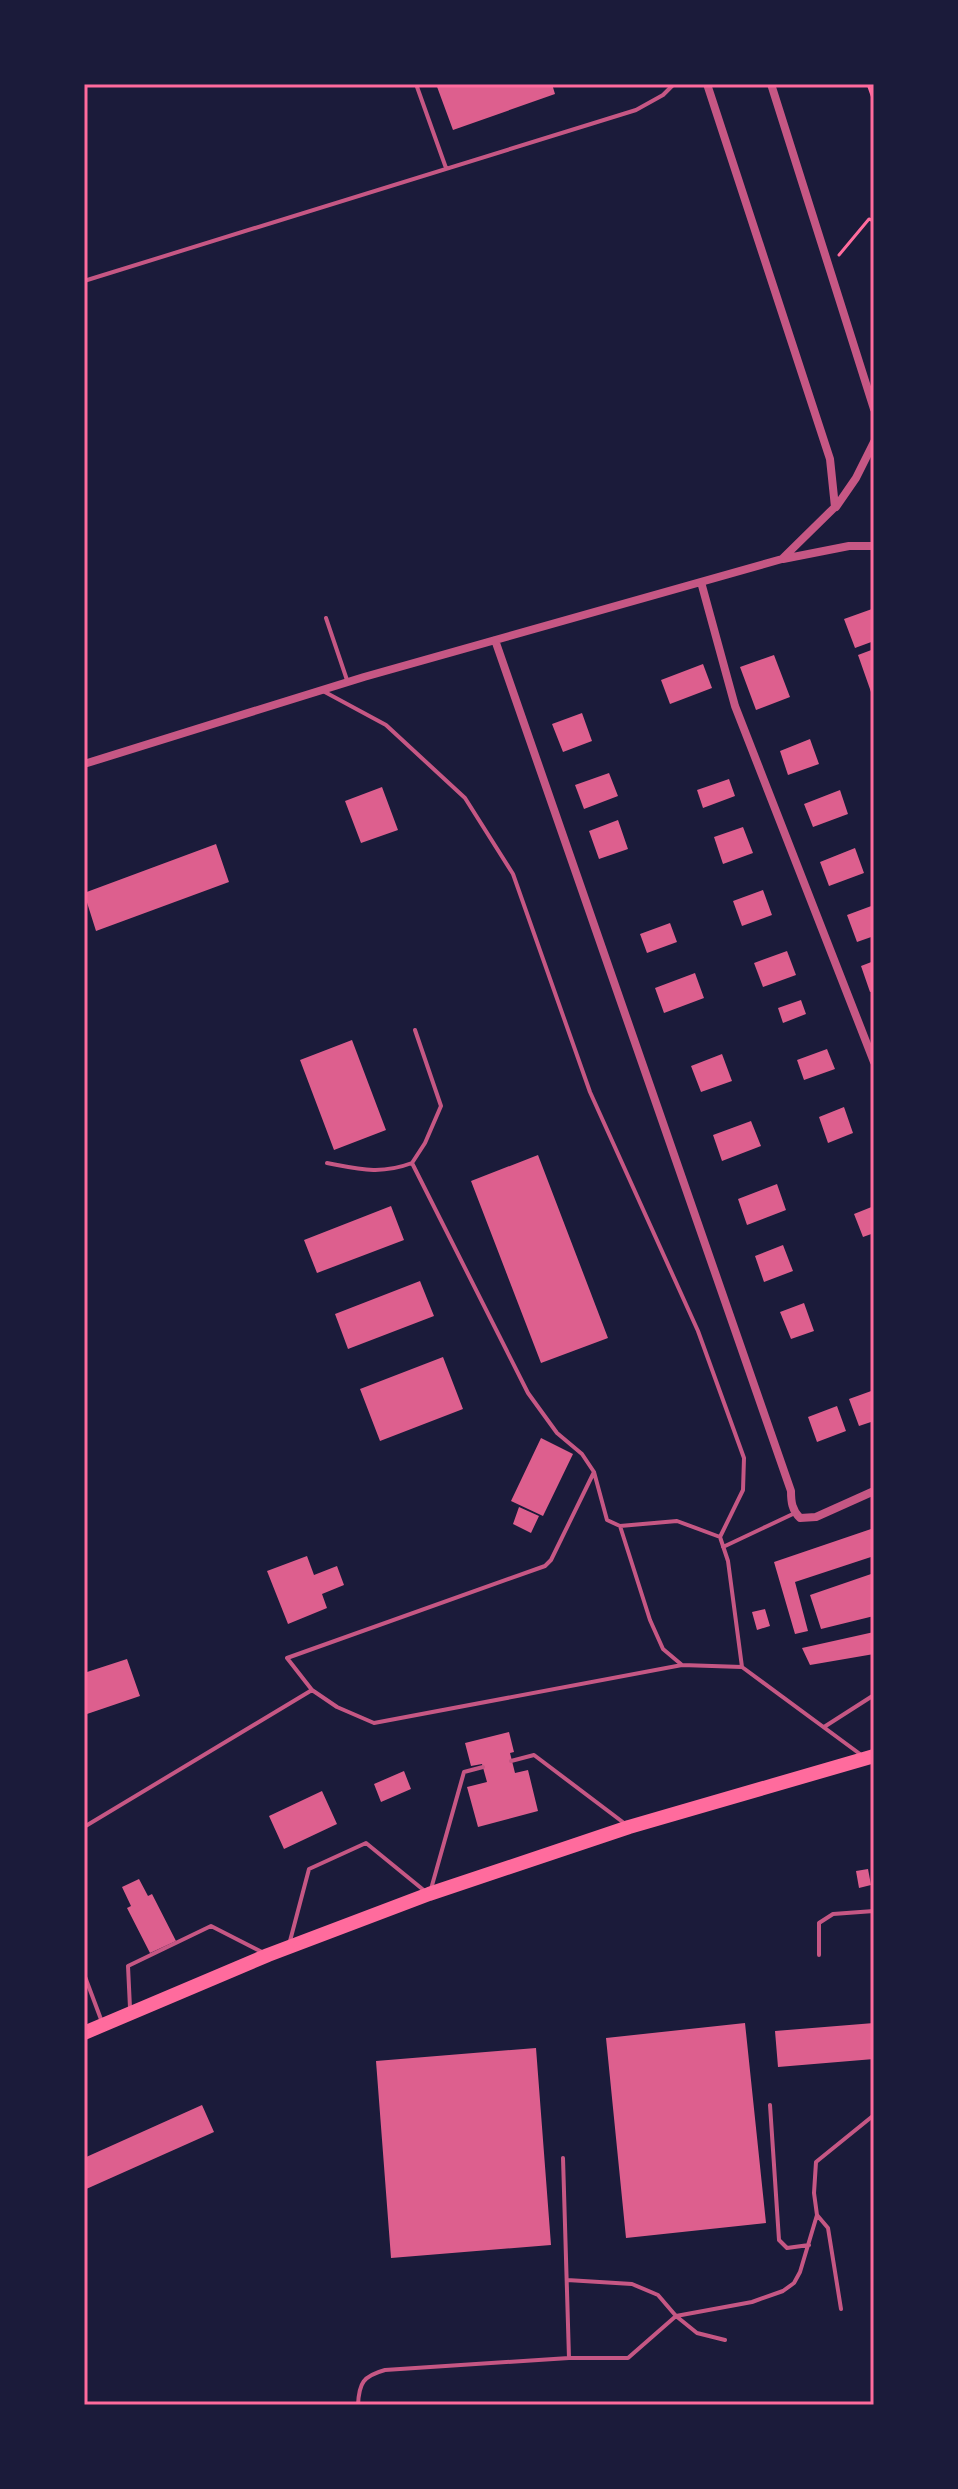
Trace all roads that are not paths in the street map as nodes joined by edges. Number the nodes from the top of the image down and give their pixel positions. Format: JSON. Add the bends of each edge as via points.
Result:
{"nodes":[{"id":1,"x":416,"y":84,"type":"edge"},
{"id":2,"x":674,"y":84,"type":"edge"},
{"id":3,"x":707,"y":84,"type":"edge"},
{"id":4,"x":771,"y":84,"type":"edge"},
{"id":5,"x":446,"y":168,"type":"junction"},
{"id":6,"x":84,"y":281,"type":"edge"},
{"id":7,"x":874,"y":409,"type":"edge"},
{"id":8,"x":874,"y":442,"type":"edge"},
{"id":9,"x":835,"y":507,"type":"junction"},
{"id":10,"x":874,"y":546,"type":"edge"},
{"id":11,"x":782,"y":559,"type":"junction"},
{"id":12,"x":701,"y":582,"type":"junction"},
{"id":13,"x":326,"y":618,"type":"dead end"},
{"id":14,"x":495,"y":640,"type":"junction"},
{"id":15,"x":348,"y":682,"type":"junction"},
{"id":16,"x":321,"y":690,"type":"junction"},
{"id":17,"x":84,"y":764,"type":"edge"},
{"id":18,"x":415,"y":1030,"type":"dead end"},
{"id":19,"x":874,"y":1062,"type":"edge"},
{"id":20,"x":327,"y":1163,"type":"dead end"},
{"id":21,"x":412,"y":1163,"type":"junction"},
{"id":22,"x":594,"y":1472,"type":"junction"},
{"id":23,"x":874,"y":1491,"type":"edge"},
{"id":24,"x":795,"y":1513,"type":"junction"},
{"id":25,"x":620,"y":1526,"type":"junction"},
{"id":26,"x":720,"y":1537,"type":"junction"},
{"id":27,"x":723,"y":1547,"type":"junction"},
{"id":28,"x":682,"y":1665,"type":"junction"},
{"id":29,"x":742,"y":1667,"type":"junction"},
{"id":30,"x":312,"y":1690,"type":"junction"},
{"id":31,"x":874,"y":1695,"type":"edge"},
{"id":32,"x":824,"y":1727,"type":"junction"},
{"id":33,"x":870,"y":1757,"type":"edge"},
{"id":34,"x":511,"y":1761,"type":"dead end"},
{"id":35,"x":483,"y":1767,"type":"dead end"},
{"id":36,"x":84,"y":1827,"type":"edge"},
{"id":37,"x":629,"y":1827,"type":"junction"},
{"id":38,"x":429,"y":1894,"type":"junction"},
{"id":39,"x":874,"y":1911,"type":"edge"},
{"id":40,"x":288,"y":1947,"type":"junction"},
{"id":41,"x":268,"y":1955,"type":"junction"},
{"id":42,"x":819,"y":1955,"type":"dead end"},
{"id":43,"x":84,"y":1974,"type":"edge"},
{"id":44,"x":131,"y":2011,"type":"junction"},
{"id":45,"x":102,"y":2024,"type":"junction"},
{"id":46,"x":84,"y":2033,"type":"edge"},
{"id":47,"x":770,"y":2105,"type":"dead end"},
{"id":48,"x":874,"y":2115,"type":"edge"},
{"id":49,"x":563,"y":2158,"type":"dead end"},
{"id":50,"x":817,"y":2215,"type":"junction"},
{"id":51,"x":809,"y":2245,"type":"junction"},
{"id":52,"x":567,"y":2280,"type":"junction"},
{"id":53,"x":841,"y":2309,"type":"dead end"},
{"id":54,"x":676,"y":2316,"type":"junction"},
{"id":55,"x":725,"y":2340,"type":"dead end"},
{"id":56,"x":569,"y":2358,"type":"junction"},
{"id":57,"x":358,"y":2405,"type":"edge"}],
"edges":[{"from":1,"to":5,"type":"lane"},
{"from":2,"to":5,"type":"lane","via":[[636,110]]},
{"from":3,"to":9,"type":"street","via":[[830,459]]},
{"from":4,"to":7,"type":"street"},
{"from":5,"to":6,"type":"lane"},
{"from":8,"to":9,"type":"street"},
{"from":9,"to":11,"type":"street"},
{"from":10,"to":11,"type":"street"},
{"from":11,"to":12,"type":"street"},
{"from":12,"to":14,"type":"street"},
{"from":12,"to":19,"type":"street","via":[[735,706]]},
{"from":13,"to":15,"type":"lane"},
{"from":14,"to":15,"type":"street"},
{"from":14,"to":24,"type":"street"},
{"from":15,"to":16,"type":"street"},
{"from":16,"to":17,"type":"street"},
{"from":16,"to":26,"type":"lane","via":[[386,725],[465,798],[513,874],[590,1092],[698,1331],[744,1458],[743,1490]]},
{"from":18,"to":21,"type":"lane","via":[[441,1106]]},
{"from":20,"to":21,"type":"lane","via":[[383,1171]]},
{"from":21,"to":22,"type":"lane","via":[[528,1393]]},
{"from":22,"to":25,"type":"lane","via":[[607,1520]]},
{"from":22,"to":30,"type":"lane","via":[[545,1566],[287,1658]]},
{"from":23,"to":24,"type":"street","via":[[816,1517]]},
{"from":24,"to":27,"type":"lane"},
{"from":25,"to":26,"type":"lane","via":[[677,1521]]},
{"from":25,"to":28,"type":"lane","via":[[650,1620],[663,1649]]},
{"from":26,"to":27,"type":"lane"},
{"from":27,"to":29,"type":"lane"},
{"from":28,"to":29,"type":"lane"},
{"from":28,"to":30,"type":"lane","via":[[374,1723]]},
{"from":29,"to":32,"type":"lane"},
{"from":30,"to":36,"type":"lane"},
{"from":31,"to":32,"type":"lane"},
{"from":32,"to":33,"type":"lane"},
{"from":33,"to":37,"type":"highway"},
{"from":34,"to":37,"type":"lane","via":[[534,1755]]},
{"from":35,"to":38,"type":"lane","via":[[464,1772]]},
{"from":37,"to":38,"type":"highway"},
{"from":38,"to":40,"type":"highway"},
{"from":38,"to":40,"type":"lane","via":[[366,1843],[309,1869]]},
{"from":39,"to":42,"type":"lane","via":[[825,1917],[819,1923]]},
{"from":40,"to":41,"type":"highway"},
{"from":41,"to":44,"type":"highway"},
{"from":41,"to":44,"type":"lane","via":[[211,1926],[128,1966]]},
{"from":43,"to":45,"type":"lane"},
{"from":44,"to":45,"type":"highway"},
{"from":45,"to":46,"type":"highway"},
{"from":47,"to":51,"type":"lane","via":[[779,2240],[787,2248]]},
{"from":48,"to":50,"type":"lane","via":[[816,2162]]},
{"from":49,"to":52,"type":"lane"},
{"from":50,"to":51,"type":"lane"},
{"from":50,"to":53,"type":"lane","via":[[828,2228]]},
{"from":51,"to":54,"type":"lane","via":[[794,2283],[783,2291]]},
{"from":52,"to":54,"type":"lane","via":[[632,2284],[658,2295]]},
{"from":52,"to":56,"type":"lane"},
{"from":54,"to":55,"type":"lane","via":[[697,2333]]},
{"from":54,"to":56,"type":"lane","via":[[628,2358]]},
{"from":56,"to":57,"type":"lane","via":[[385,2370],[371,2374],[358,2388]]}]}
